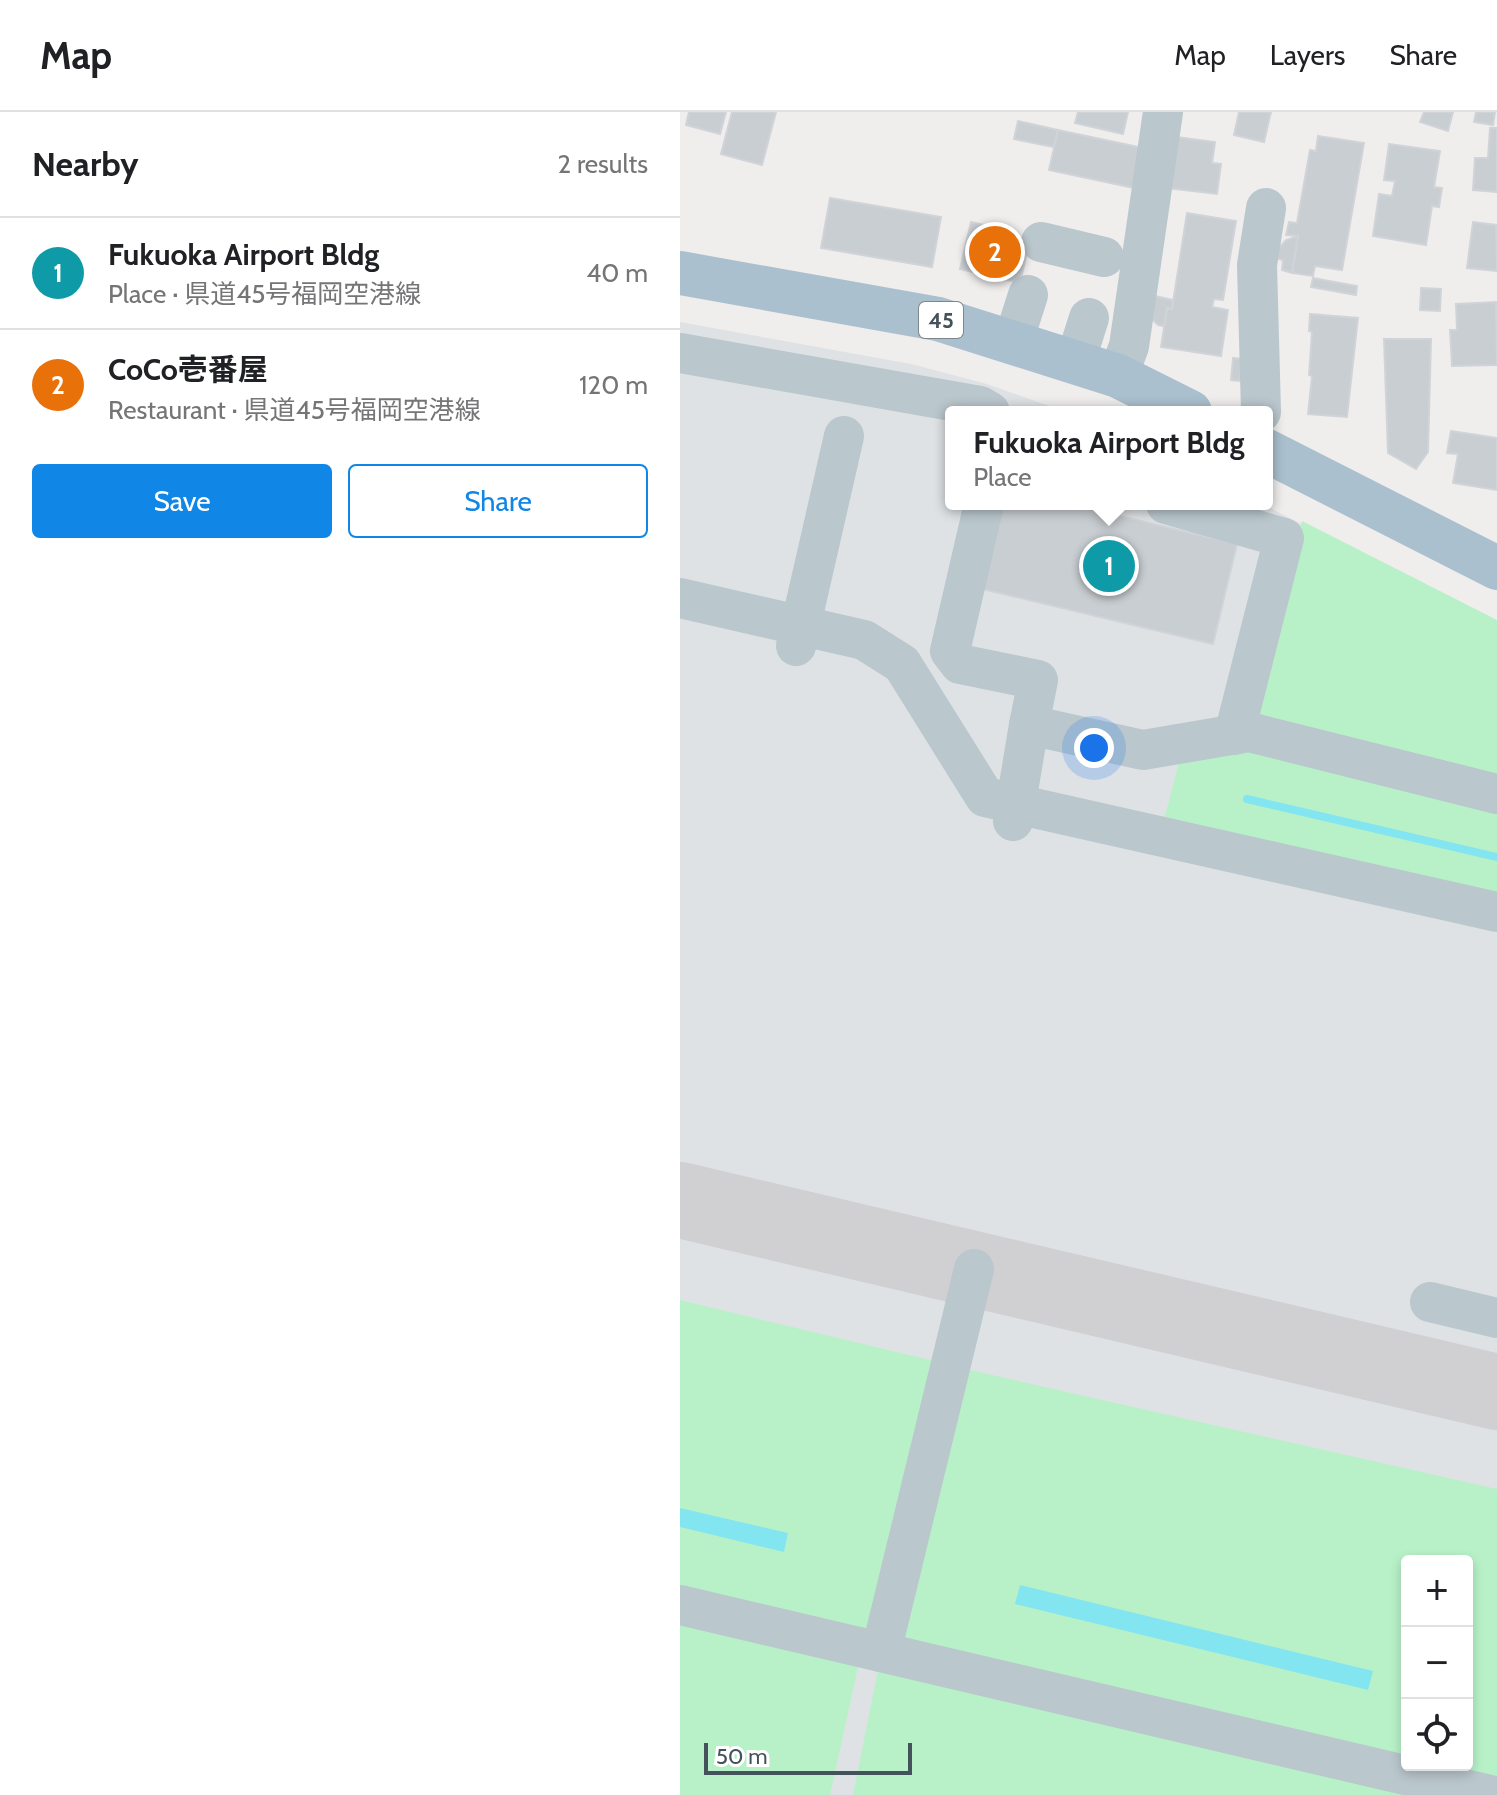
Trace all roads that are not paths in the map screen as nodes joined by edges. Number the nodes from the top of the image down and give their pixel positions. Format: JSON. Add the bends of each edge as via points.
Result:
{"nodes":[{"id":1,"x":1163,"y":112,"type":"edge"},
{"id":2,"x":1266,"y":208,"type":"dead end"},
{"id":3,"x":1041,"y":242,"type":"dead end"},
{"id":4,"x":1104,"y":257,"type":"dead end"},
{"id":5,"x":680,"y":273,"type":"edge"},
{"id":6,"x":1028,"y":295,"type":"dead end"},
{"id":7,"x":1089,"y":318,"type":"dead end"},
{"id":8,"x":1013,"y":342,"type":"junction"},
{"id":9,"x":680,"y":353,"type":"edge"},
{"id":10,"x":1075,"y":362,"type":"junction"},
{"id":11,"x":680,"y":364,"type":"edge"},
{"id":12,"x":1118,"y":376,"type":"junction"},
{"id":13,"x":980,"y":406,"type":"edge"},
{"id":14,"x":1178,"y":406,"type":"edge"},
{"id":15,"x":1261,"y":406,"type":"edge"},
{"id":16,"x":945,"y":410,"type":"edge"},
{"id":17,"x":844,"y":436,"type":"dead end"},
{"id":18,"x":1273,"y":454,"type":"edge"},
{"id":19,"x":983,"y":510,"type":"edge"},
{"id":20,"x":1187,"y":510,"type":"edge"},
{"id":21,"x":1497,"y":568,"type":"edge"},
{"id":22,"x":680,"y":598,"type":"edge"},
{"id":23,"x":680,"y":619,"type":"edge"},
{"id":24,"x":798,"y":636,"type":"junction"},
{"id":25,"x":1029,"y":725,"type":"junction"},
{"id":26,"x":1234,"y":735,"type":"junction"},
{"id":27,"x":1497,"y":794,"type":"edge"},
{"id":28,"x":1014,"y":812,"type":"junction"},
{"id":29,"x":1497,"y":912,"type":"edge"},
{"id":30,"x":1497,"y":930,"type":"edge"},
{"id":31,"x":974,"y":1269,"type":"dead end"},
{"id":32,"x":1430,"y":1302,"type":"dead end"},
{"id":33,"x":1497,"y":1318,"type":"edge"},
{"id":34,"x":680,"y":1605,"type":"edge"},
{"id":35,"x":881,"y":1652,"type":"junction"},
{"id":36,"x":1490,"y":1795,"type":"edge"}],
"edges":[{"from":1,"to":12,"type":"street","via":[[1129,346]]},
{"from":2,"to":15,"type":"street","via":[[1257,265]]},
{"from":3,"to":4,"type":"street"},
{"from":5,"to":8,"type":"main road","number":"45","via":[[938,319]]},
{"from":6,"to":8,"type":"street"},
{"from":7,"to":10,"type":"street"},
{"from":8,"to":10,"type":"main road","number":"45"},
{"from":9,"to":13,"type":"street"},
{"from":10,"to":12,"type":"main road","number":"45"},
{"from":11,"to":16,"type":"street"},
{"from":12,"to":14,"type":"main road","number":"45"},
{"from":17,"to":24,"type":"street"},
{"from":18,"to":21,"type":"main road"},
{"from":19,"to":25,"type":"street","via":[[950,651],[960,664],[1038,680]]},
{"from":20,"to":26,"type":"street","via":[[1284,538]]},
{"from":22,"to":24,"type":"street"},
{"from":23,"to":24,"type":"street"},
{"from":24,"to":28,"type":"street","via":[[861,661],[889,680],[967,810]]},
{"from":25,"to":26,"type":"street","via":[[1143,750]]},
{"from":25,"to":28,"type":"street"},
{"from":26,"to":27,"type":"street","via":[[1249,732]]},
{"from":28,"to":29,"type":"street"},
{"from":28,"to":30,"type":"street"},
{"from":31,"to":35,"type":"street"},
{"from":32,"to":33,"type":"street"},
{"from":34,"to":35,"type":"street"},
{"from":35,"to":36,"type":"street"}]}
